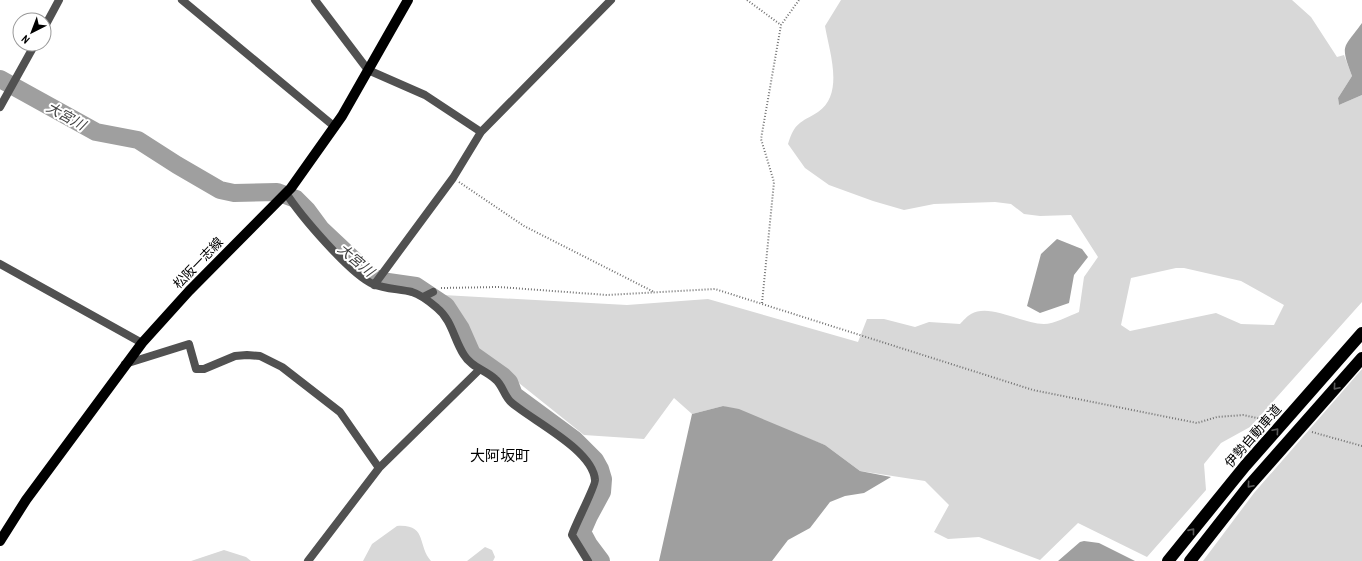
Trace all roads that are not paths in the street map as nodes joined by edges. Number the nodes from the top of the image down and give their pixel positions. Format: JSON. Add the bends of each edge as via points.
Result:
{"nodes":[{"id":1,"x":59,"y":0,"type":"edge"},
{"id":2,"x":182,"y":0,"type":"edge"},
{"id":3,"x":316,"y":0,"type":"edge"},
{"id":4,"x":408,"y":0,"type":"edge"},
{"id":5,"x":611,"y":0,"type":"edge"},
{"id":6,"x":52,"y":13,"type":"edge"},
{"id":7,"x":30,"y":52,"type":"edge"},
{"id":8,"x":368,"y":70,"type":"junction"},
{"id":9,"x":0,"y":107,"type":"edge"},
{"id":10,"x":335,"y":127,"type":"junction"},
{"id":11,"x":481,"y":132,"type":"junction"},
{"id":12,"x":285,"y":194,"type":"junction"},
{"id":13,"x":0,"y":264,"type":"edge"},
{"id":14,"x":374,"y":284,"type":"junction"},
{"id":15,"x":433,"y":292,"type":"road end"},
{"id":16,"x":424,"y":297,"type":"junction"},
{"id":17,"x":1362,"y":333,"type":"edge"},
{"id":18,"x":142,"y":343,"type":"junction"},
{"id":19,"x":1362,"y":358,"type":"edge"},
{"id":20,"x":125,"y":365,"type":"junction"},
{"id":21,"x":479,"y":370,"type":"junction"},
{"id":22,"x":379,"y":468,"type":"junction"},
{"id":23,"x":0,"y":541,"type":"edge"},
{"id":24,"x":308,"y":561,"type":"edge"},
{"id":25,"x":588,"y":561,"type":"edge"},
{"id":26,"x":1168,"y":561,"type":"edge"},
{"id":27,"x":1190,"y":561,"type":"edge"}],
"edges":[{"from":1,"to":6,"type":"street"},
{"from":2,"to":10,"type":"street"},
{"from":3,"to":8,"type":"street"},
{"from":4,"to":8,"type":"main road","name":"松阪一志線"},
{"from":5,"to":11,"type":"street"},
{"from":7,"to":9,"type":"street"},
{"from":8,"to":10,"type":"main road","name":"松阪一志線"},
{"from":8,"to":11,"type":"street","via":[[425,95]]},
{"from":10,"to":12,"type":"main road","name":"松阪一志線"},
{"from":11,"to":14,"type":"street","via":[[453,178]]},
{"from":12,"to":14,"type":"street","via":[[320,238],[362,277]]},
{"from":12,"to":18,"type":"main road","name":"松阪一志線","via":[[189,291]]},
{"from":13,"to":18,"type":"street"},
{"from":14,"to":16,"type":"street","via":[[413,292]]},
{"from":15,"to":16,"type":"street"},
{"from":16,"to":21,"type":"street","via":[[447,318],[464,355]]},
{"from":26,"to":17,"type":"highway","name":"伊勢自動車道","one_way":true,"via":[[1245,466]]},
{"from":18,"to":20,"type":"main road","name":"松阪一志線"},
{"from":19,"to":27,"type":"highway","one_way":true,"via":[[1248,487]]},
{"from":20,"to":22,"type":"street","via":[[190,344],[196,369],[204,369],[235,356],[260,356],[282,367],[340,412]]},
{"from":20,"to":23,"type":"main road","name":"松阪一志線","via":[[26,500]]},
{"from":21,"to":22,"type":"street"},
{"from":21,"to":25,"type":"street","via":[[495,379],[511,402],[572,446],[593,471],[596,481],[572,535]]},
{"from":22,"to":24,"type":"street"}]}
